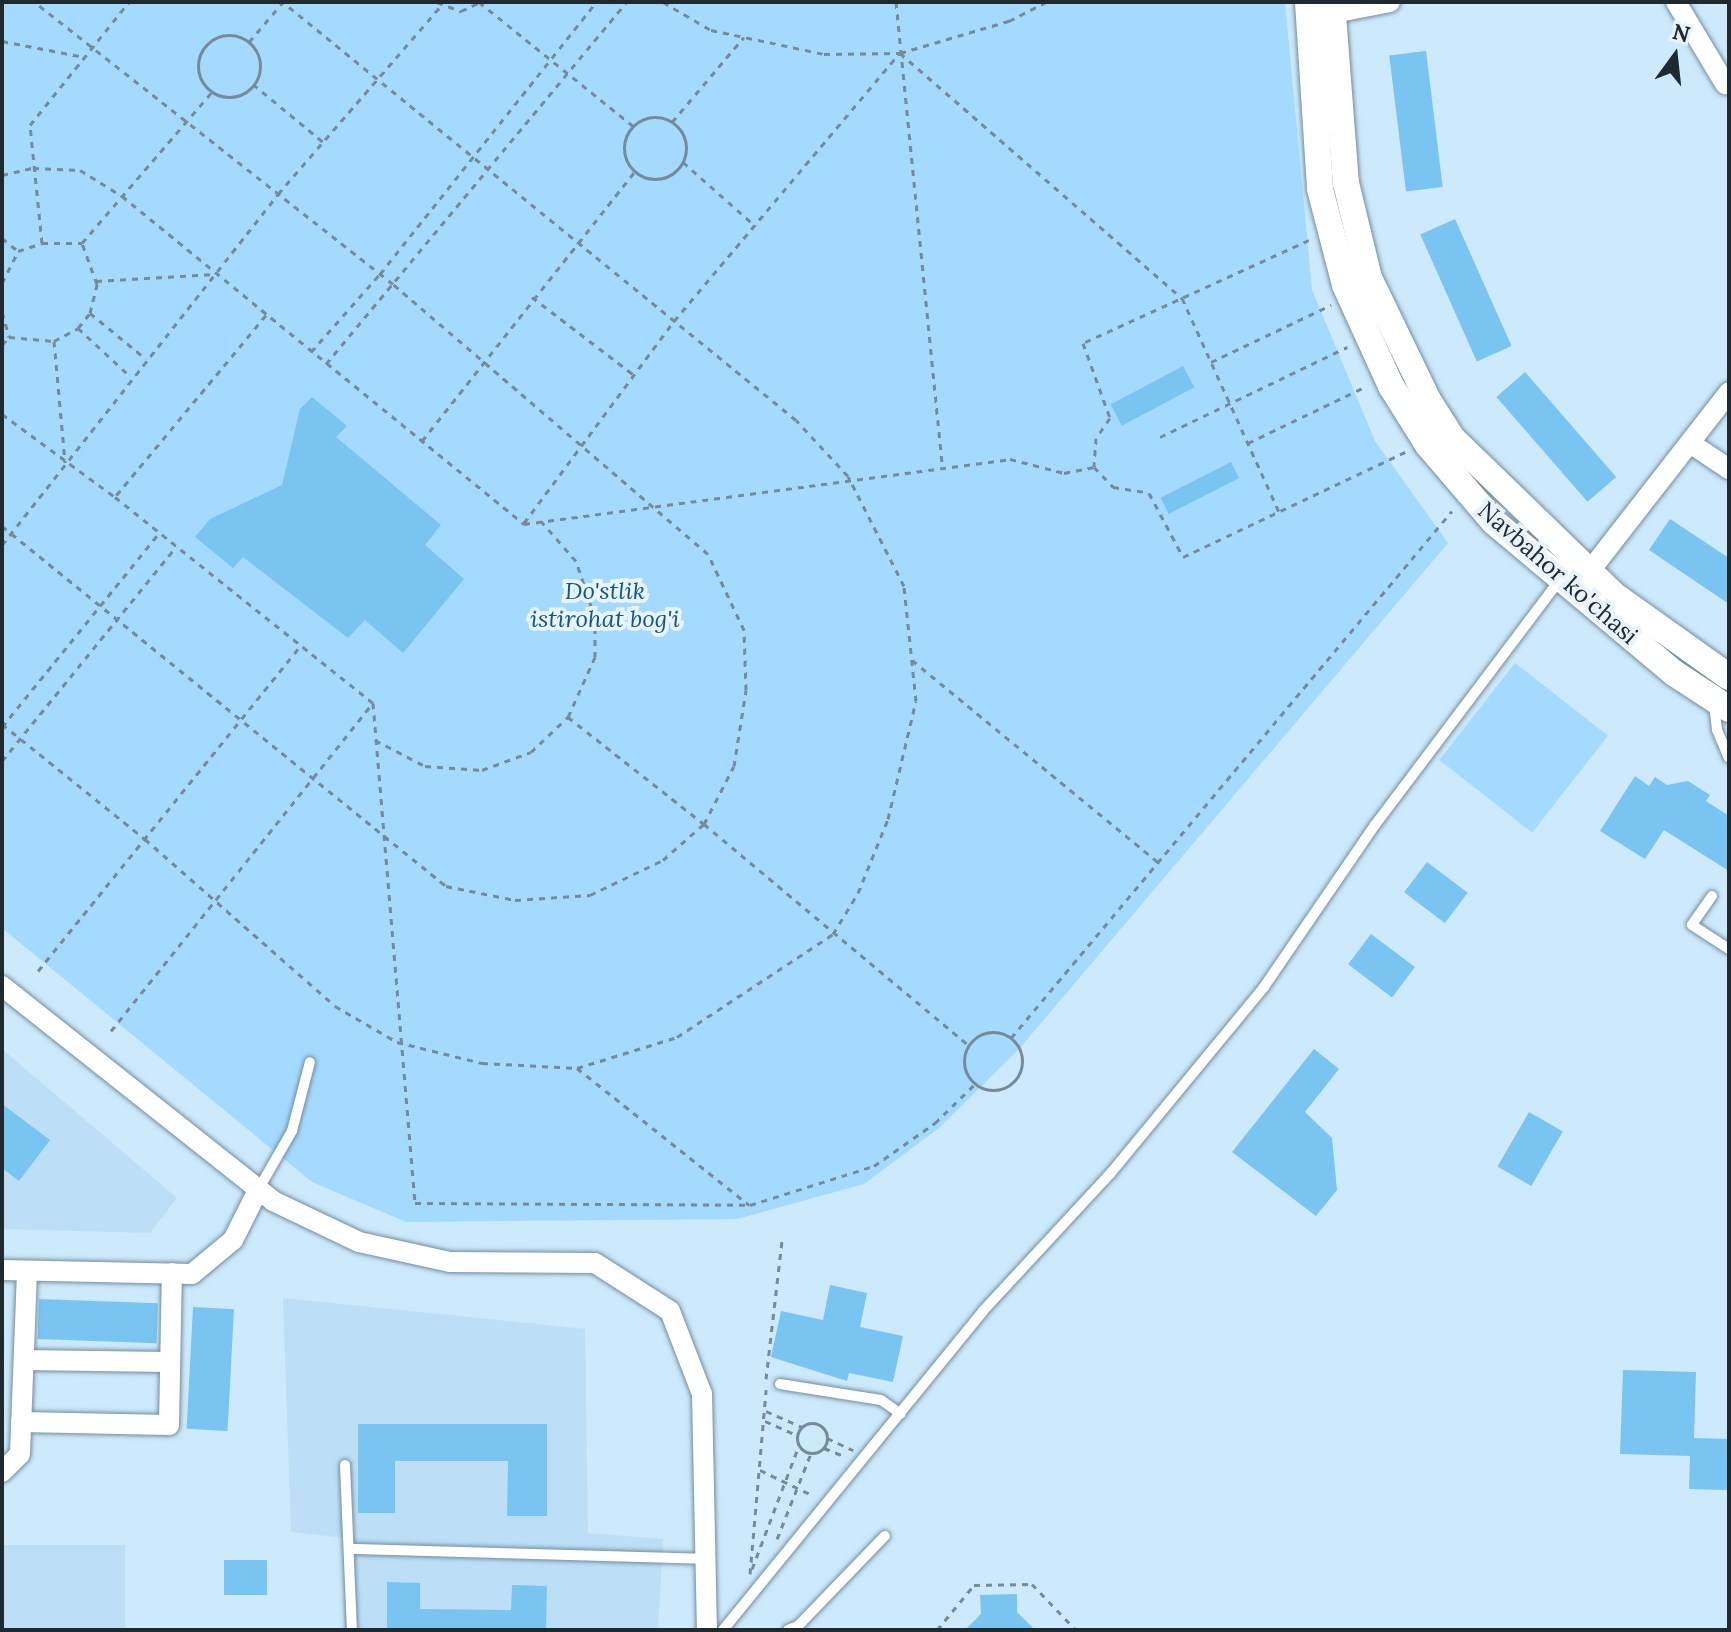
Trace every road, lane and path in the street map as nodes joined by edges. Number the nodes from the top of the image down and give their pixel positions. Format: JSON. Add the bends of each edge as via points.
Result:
{"nodes":[{"id":1,"x":34,"y":2,"type":"edge"},
{"id":2,"x":129,"y":2,"type":"edge"},
{"id":3,"x":283,"y":2,"type":"edge"},
{"id":4,"x":480,"y":2,"type":"edge"},
{"id":5,"x":596,"y":2,"type":"edge"},
{"id":6,"x":627,"y":2,"type":"edge"},
{"id":7,"x":663,"y":2,"type":"edge"},
{"id":8,"x":896,"y":2,"type":"edge"},
{"id":9,"x":1046,"y":2,"type":"edge"},
{"id":10,"x":1308,"y":2,"type":"edge"},
{"id":11,"x":1390,"y":2,"type":"edge"},
{"id":12,"x":1676,"y":2,"type":"edge"},
{"id":13,"x":439,"y":4,"type":"edge"},
{"id":14,"x":1332,"y":7,"type":"edge"},
{"id":15,"x":744,"y":37,"type":"junction"},
{"id":16,"x":2,"y":41,"type":"edge"},
{"id":17,"x":249,"y":42,"type":"junction"},
{"id":18,"x":93,"y":48,"type":"junction"},
{"id":19,"x":900,"y":53,"type":"junction"},
{"id":20,"x":85,"y":57,"type":"junction"},
{"id":21,"x":550,"y":60,"type":"junction"},
{"id":22,"x":569,"y":74,"type":"junction"},
{"id":23,"x":377,"y":79,"type":"junction"},
{"id":24,"x":253,"y":84,"type":"junction"},
{"id":25,"x":1725,"y":84,"type":"dead end"},
{"id":26,"x":212,"y":92,"type":"junction"},
{"id":27,"x":186,"y":121,"type":"junction"},
{"id":28,"x":672,"y":122,"type":"junction"},
{"id":29,"x":633,"y":126,"type":"junction"},
{"id":30,"x":323,"y":142,"type":"junction"},
{"id":31,"x":473,"y":157,"type":"junction"},
{"id":32,"x":683,"y":162,"type":"junction"},
{"id":33,"x":33,"y":168,"type":"junction"},
{"id":34,"x":489,"y":170,"type":"junction"},
{"id":35,"x":635,"y":171,"type":"junction"},
{"id":36,"x":2,"y":175,"type":"edge"},
{"id":37,"x":278,"y":194,"type":"junction"},
{"id":38,"x":122,"y":196,"type":"junction"},
{"id":39,"x":753,"y":223,"type":"junction"},
{"id":40,"x":2,"y":238,"type":"edge"},
{"id":41,"x":1312,"y":238,"type":"dead end"},
{"id":42,"x":578,"y":242,"type":"junction"},
{"id":43,"x":42,"y":243,"type":"junction"},
{"id":44,"x":82,"y":243,"type":"junction"},
{"id":45,"x":18,"y":251,"type":"junction"},
{"id":46,"x":4,"y":271,"type":"edge"},
{"id":47,"x":215,"y":274,"type":"junction"},
{"id":48,"x":380,"y":274,"type":"junction"},
{"id":49,"x":96,"y":281,"type":"junction"},
{"id":50,"x":2,"y":283,"type":"edge"},
{"id":51,"x":393,"y":284,"type":"junction"},
{"id":52,"x":532,"y":297,"type":"junction"},
{"id":53,"x":1182,"y":298,"type":"junction"},
{"id":54,"x":1333,"y":304,"type":"dead end"},
{"id":55,"x":2,"y":312,"type":"edge"},
{"id":56,"x":90,"y":313,"type":"junction"},
{"id":57,"x":266,"y":315,"type":"junction"},
{"id":58,"x":674,"y":321,"type":"junction"},
{"id":59,"x":78,"y":328,"type":"junction"},
{"id":60,"x":9,"y":337,"type":"junction"},
{"id":61,"x":54,"y":341,"type":"junction"},
{"id":62,"x":2,"y":345,"type":"edge"},
{"id":63,"x":1347,"y":347,"type":"dead end"},
{"id":64,"x":311,"y":352,"type":"junction"},
{"id":65,"x":147,"y":360,"type":"junction"},
{"id":66,"x":483,"y":360,"type":"junction"},
{"id":67,"x":1211,"y":362,"type":"junction"},
{"id":68,"x":326,"y":364,"type":"junction"},
{"id":69,"x":634,"y":375,"type":"junction"},
{"id":70,"x":132,"y":378,"type":"junction"},
{"id":71,"x":1370,"y":385,"type":"dead end"},
{"id":72,"x":1729,"y":392,"type":"edge"},
{"id":73,"x":1230,"y":403,"type":"junction"},
{"id":74,"x":2,"y":414,"type":"edge"},
{"id":75,"x":1160,"y":437,"type":"dead end"},
{"id":76,"x":421,"y":441,"type":"junction"},
{"id":77,"x":581,"y":443,"type":"junction"},
{"id":78,"x":1248,"y":443,"type":"junction"},
{"id":79,"x":1690,"y":443,"type":"junction"},
{"id":80,"x":1409,"y":450,"type":"dead end"},
{"id":81,"x":65,"y":463,"type":"junction"},
{"id":82,"x":942,"y":466,"type":"junction"},
{"id":83,"x":1094,"y":467,"type":"junction"},
{"id":84,"x":1729,"y":469,"type":"edge"},
{"id":85,"x":848,"y":476,"type":"junction"},
{"id":86,"x":115,"y":497,"type":"junction"},
{"id":87,"x":657,"y":506,"type":"junction"},
{"id":88,"x":1452,"y":511,"type":"dead end"},
{"id":89,"x":1279,"y":512,"type":"junction"},
{"id":90,"x":541,"y":521,"type":"junction"},
{"id":91,"x":524,"y":524,"type":"junction"},
{"id":92,"x":2,"y":526,"type":"edge"},
{"id":93,"x":11,"y":533,"type":"junction"},
{"id":94,"x":159,"y":533,"type":"junction"},
{"id":95,"x":2,"y":545,"type":"edge"},
{"id":96,"x":176,"y":546,"type":"junction"},
{"id":97,"x":1589,"y":572,"type":"junction"},
{"id":98,"x":1559,"y":581,"type":"junction"},
{"id":99,"x":98,"y":604,"type":"junction"},
{"id":100,"x":1607,"y":604,"type":"junction"},
{"id":101,"x":114,"y":617,"type":"junction"},
{"id":102,"x":300,"y":646,"type":"junction"},
{"id":103,"x":912,"y":660,"type":"junction"},
{"id":104,"x":1729,"y":677,"type":"edge"},
{"id":105,"x":373,"y":703,"type":"junction"},
{"id":106,"x":1721,"y":704,"type":"edge"},
{"id":107,"x":568,"y":717,"type":"junction"},
{"id":108,"x":239,"y":718,"type":"junction"},
{"id":109,"x":3,"y":726,"type":"edge"},
{"id":110,"x":20,"y":738,"type":"junction"},
{"id":111,"x":375,"y":740,"type":"junction"},
{"id":112,"x":1729,"y":758,"type":"edge"},
{"id":113,"x":2,"y":761,"type":"edge"},
{"id":114,"x":314,"y":781,"type":"junction"},
{"id":115,"x":704,"y":824,"type":"junction"},
{"id":116,"x":380,"y":838,"type":"junction"},
{"id":117,"x":145,"y":839,"type":"junction"},
{"id":118,"x":1158,"y":862,"type":"junction"},
{"id":119,"x":1712,"y":896,"type":"dead end"},
{"id":120,"x":216,"y":901,"type":"junction"},
{"id":121,"x":833,"y":934,"type":"junction"},
{"id":122,"x":1729,"y":949,"type":"edge"},
{"id":123,"x":38,"y":971,"type":"dead end"},
{"id":124,"x":2,"y":986,"type":"edge"},
{"id":125,"x":111,"y":1031,"type":"dead end"},
{"id":126,"x":1011,"y":1038,"type":"junction"},
{"id":127,"x":397,"y":1042,"type":"junction"},
{"id":128,"x":968,"y":1045,"type":"junction"},
{"id":129,"x":310,"y":1062,"type":"dead end"},
{"id":130,"x":577,"y":1068,"type":"junction"},
{"id":131,"x":975,"y":1084,"type":"junction"},
{"id":132,"x":258,"y":1190,"type":"junction"},
{"id":133,"x":750,"y":1205,"type":"junction"},
{"id":134,"x":782,"y":1240,"type":"dead end"},
{"id":135,"x":2,"y":1270,"type":"edge"},
{"id":136,"x":27,"y":1271,"type":"junction"},
{"id":137,"x":172,"y":1273,"type":"junction"},
{"id":138,"x":24,"y":1360,"type":"junction"},
{"id":139,"x":167,"y":1362,"type":"junction"},
{"id":140,"x":780,"y":1384,"type":"dead end"},
{"id":141,"x":766,"y":1411,"type":"junction"},
{"id":142,"x":901,"y":1414,"type":"junction"},
{"id":143,"x":765,"y":1421,"type":"junction"},
{"id":144,"x":21,"y":1422,"type":"junction"},
{"id":145,"x":802,"y":1427,"type":"junction"},
{"id":146,"x":797,"y":1435,"type":"junction"},
{"id":147,"x":827,"y":1438,"type":"junction"},
{"id":148,"x":799,"y":1445,"type":"junction"},
{"id":149,"x":824,"y":1448,"type":"junction"},
{"id":150,"x":811,"y":1453,"type":"junction"},
{"id":151,"x":853,"y":1459,"type":"junction"},
{"id":152,"x":345,"y":1465,"type":"dead end"},
{"id":153,"x":760,"y":1470,"type":"junction"},
{"id":154,"x":845,"y":1470,"type":"dead end"},
{"id":155,"x":2,"y":1472,"type":"edge"},
{"id":156,"x":785,"y":1482,"type":"junction"},
{"id":157,"x":797,"y":1488,"type":"junction"},
{"id":158,"x":821,"y":1500,"type":"dead end"},
{"id":159,"x":885,"y":1536,"type":"dead end"},
{"id":160,"x":775,"y":1544,"type":"dead end"},
{"id":161,"x":352,"y":1549,"type":"junction"},
{"id":162,"x":709,"y":1559,"type":"junction"},
{"id":163,"x":750,"y":1576,"type":"junction"},
{"id":164,"x":753,"y":1587,"type":"dead end"},
{"id":165,"x":352,"y":1630,"type":"edge"},
{"id":166,"x":707,"y":1630,"type":"edge"},
{"id":167,"x":723,"y":1630,"type":"edge"},
{"id":168,"x":788,"y":1630,"type":"edge"},
{"id":169,"x":937,"y":1630,"type":"edge"},
{"id":170,"x":1076,"y":1630,"type":"edge"}],
"edges":[{"from":1,"to":18,"type":"path"},
{"from":2,"to":18,"type":"path"},
{"from":3,"to":17,"type":"path"},
{"from":3,"to":23,"type":"path"},
{"from":4,"to":13,"type":"path","via":[[461,11]]},
{"from":4,"to":21,"type":"path"},
{"from":5,"to":21,"type":"path"},
{"from":6,"to":22,"type":"path"},
{"from":7,"to":15,"type":"path","via":[[711,30]]},
{"from":8,"to":19,"type":"path"},
{"from":9,"to":19,"type":"path","via":[[1009,21]]},
{"from":10,"to":98,"type":"street","name":"Navbahor ko'chasi","via":[[1320,189],[1345,285],[1364,332],[1428,445],[1494,522]]},
{"from":11,"to":14,"type":"street"},
{"from":12,"to":25,"type":"street"},
{"from":13,"to":23,"type":"path"},
{"from":14,"to":97,"type":"street","name":"Navbahor ko'chasi","via":[[1346,183],[1369,278],[1401,349],[1452,438]]},
{"from":15,"to":19,"type":"path","via":[[824,54]]},
{"from":15,"to":28,"type":"path"},
{"from":16,"to":20,"type":"path"},
{"from":17,"to":24,"type":"path","via":[[259,60]]},
{"from":17,"to":26,"type":"path","via":[[220,36],[203,48],[199,76]]},
{"from":18,"to":20,"type":"path"},
{"from":18,"to":27,"type":"path"},
{"from":19,"to":39,"type":"path"},
{"from":19,"to":53,"type":"path"},
{"from":19,"to":82,"type":"path"},
{"from":20,"to":33,"type":"path","via":[[30,125]]},
{"from":21,"to":22,"type":"path"},
{"from":21,"to":31,"type":"path"},
{"from":22,"to":29,"type":"path"},
{"from":22,"to":34,"type":"path"},
{"from":23,"to":30,"type":"path"},
{"from":23,"to":31,"type":"path"},
{"from":24,"to":26,"type":"path","via":[[231,97]]},
{"from":24,"to":30,"type":"path"},
{"from":26,"to":27,"type":"path"},
{"from":27,"to":37,"type":"path"},
{"from":27,"to":38,"type":"path"},
{"from":28,"to":29,"type":"path","via":[[646,118]]},
{"from":28,"to":32,"type":"path","via":[[686,142]]},
{"from":29,"to":35,"type":"path","via":[[624,148]]},
{"from":30,"to":37,"type":"path"},
{"from":31,"to":34,"type":"path"},
{"from":31,"to":48,"type":"path"},
{"from":32,"to":35,"type":"path","via":[[658,179]]},
{"from":32,"to":39,"type":"path"},
{"from":33,"to":36,"type":"path"},
{"from":33,"to":38,"type":"path","via":[[80,170]]},
{"from":33,"to":43,"type":"path"},
{"from":34,"to":42,"type":"path"},
{"from":34,"to":51,"type":"path"},
{"from":35,"to":42,"type":"path"},
{"from":37,"to":47,"type":"path"},
{"from":37,"to":48,"type":"path"},
{"from":38,"to":44,"type":"path"},
{"from":38,"to":47,"type":"path"},
{"from":39,"to":58,"type":"path"},
{"from":40,"to":45,"type":"path"},
{"from":41,"to":53,"type":"path"},
{"from":42,"to":52,"type":"path"},
{"from":42,"to":58,"type":"path"},
{"from":43,"to":44,"type":"path"},
{"from":43,"to":45,"type":"path"},
{"from":44,"to":49,"type":"path"},
{"from":45,"to":46,"type":"path"},
{"from":46,"to":50,"type":"path"},
{"from":47,"to":49,"type":"path"},
{"from":47,"to":57,"type":"path"},
{"from":47,"to":65,"type":"path"},
{"from":48,"to":51,"type":"path"},
{"from":48,"to":64,"type":"path"},
{"from":49,"to":56,"type":"path"},
{"from":51,"to":66,"type":"path"},
{"from":51,"to":68,"type":"path"},
{"from":52,"to":66,"type":"path"},
{"from":52,"to":69,"type":"path"},
{"from":53,"to":67,"type":"path"},
{"from":53,"to":83,"type":"path","via":[[1083,343],[1110,418],[1096,438]]},
{"from":54,"to":67,"type":"path"},
{"from":55,"to":60,"type":"path"},
{"from":56,"to":59,"type":"path"},
{"from":56,"to":65,"type":"path"},
{"from":57,"to":64,"type":"path"},
{"from":57,"to":86,"type":"path"},
{"from":58,"to":69,"type":"path"},
{"from":58,"to":85,"type":"path","via":[[796,420]]},
{"from":59,"to":61,"type":"path"},
{"from":59,"to":70,"type":"path"},
{"from":60,"to":61,"type":"path"},
{"from":60,"to":62,"type":"path"},
{"from":61,"to":81,"type":"path"},
{"from":63,"to":73,"type":"path"},
{"from":64,"to":68,"type":"path"},
{"from":65,"to":70,"type":"path"},
{"from":66,"to":76,"type":"path"},
{"from":66,"to":77,"type":"path"},
{"from":67,"to":73,"type":"path"},
{"from":68,"to":76,"type":"path"},
{"from":69,"to":77,"type":"path"},
{"from":70,"to":81,"type":"path"},
{"from":71,"to":78,"type":"path"},
{"from":72,"to":79,"type":"street"},
{"from":73,"to":75,"type":"path"},
{"from":73,"to":78,"type":"path"},
{"from":74,"to":81,"type":"path"},
{"from":76,"to":91,"type":"path"},
{"from":77,"to":87,"type":"path"},
{"from":77,"to":91,"type":"path"},
{"from":78,"to":89,"type":"path"},
{"from":79,"to":84,"type":"street"},
{"from":79,"to":97,"type":"street"},
{"from":80,"to":89,"type":"path"},
{"from":81,"to":86,"type":"path"},
{"from":81,"to":93,"type":"path"},
{"from":82,"to":83,"type":"path","via":[[1010,459],[1064,473]]},
{"from":82,"to":85,"type":"path"},
{"from":83,"to":89,"type":"path","via":[[1113,487],[1149,493],[1183,557]]},
{"from":85,"to":87,"type":"path"},
{"from":85,"to":103,"type":"path","via":[[904,586]]},
{"from":86,"to":94,"type":"path"},
{"from":87,"to":90,"type":"path"},
{"from":87,"to":115,"type":"path","via":[[708,554],[744,630],[746,690],[734,766]]},
{"from":88,"to":118,"type":"path"},
{"from":90,"to":91,"type":"path"},
{"from":90,"to":107,"type":"path","via":[[576,561],[595,618],[595,657]]},
{"from":92,"to":93,"type":"path"},
{"from":93,"to":95,"type":"path"},
{"from":93,"to":99,"type":"path"},
{"from":94,"to":96,"type":"path"},
{"from":94,"to":99,"type":"path"},
{"from":96,"to":101,"type":"path"},
{"from":96,"to":102,"type":"path"},
{"from":97,"to":100,"type":"street","name":"Navbahor ko'chasi"},
{"from":98,"to":100,"type":"street","name":"Navbahor ko'chasi"},
{"from":98,"to":142,"type":"lane","via":[[1375,825],[1264,987],[1110,1174],[983,1311]]},
{"from":99,"to":101,"type":"path"},
{"from":99,"to":109,"type":"path"},
{"from":100,"to":104,"type":"street","name":"Navbahor ko'chasi"},
{"from":100,"to":106,"type":"street","name":"Navbahor ko'chasi"},
{"from":101,"to":108,"type":"path"},
{"from":101,"to":110,"type":"path"},
{"from":102,"to":105,"type":"path"},
{"from":102,"to":108,"type":"path"},
{"from":103,"to":118,"type":"path"},
{"from":103,"to":121,"type":"path","via":[[916,701],[888,819],[858,893]]},
{"from":105,"to":111,"type":"path"},
{"from":105,"to":114,"type":"path"},
{"from":106,"to":112,"type":"lane","via":[[1717,730]]},
{"from":107,"to":111,"type":"path","via":[[531,752],[482,770],[425,766]]},
{"from":107,"to":115,"type":"path"},
{"from":108,"to":114,"type":"path"},
{"from":108,"to":117,"type":"path"},
{"from":109,"to":110,"type":"path"},
{"from":110,"to":113,"type":"path"},
{"from":110,"to":117,"type":"path"},
{"from":111,"to":116,"type":"path"},
{"from":114,"to":116,"type":"path"},
{"from":114,"to":120,"type":"path"},
{"from":115,"to":116,"type":"path","via":[[663,860],[590,895],[515,900],[446,886]]},
{"from":115,"to":121,"type":"path"},
{"from":116,"to":127,"type":"path"},
{"from":117,"to":120,"type":"path"},
{"from":117,"to":123,"type":"path"},
{"from":118,"to":126,"type":"path"},
{"from":119,"to":122,"type":"lane","via":[[1692,925]]},
{"from":120,"to":125,"type":"path"},
{"from":120,"to":127,"type":"path","via":[[335,1006]]},
{"from":121,"to":128,"type":"path"},
{"from":121,"to":130,"type":"path","via":[[677,1037]]},
{"from":124,"to":132,"type":"street"},
{"from":126,"to":128,"type":"path","via":[[983,1033]]},
{"from":126,"to":131,"type":"path","via":[[1023,1063],[1016,1080],[999,1090]]},
{"from":127,"to":130,"type":"path","via":[[482,1063]]},
{"from":127,"to":133,"type":"path","via":[[415,1203]]},
{"from":128,"to":131,"type":"path","via":[[964,1064]]},
{"from":129,"to":132,"type":"lane","via":[[292,1131]]},
{"from":130,"to":133,"type":"path"},
{"from":131,"to":133,"type":"path","via":[[935,1123],[874,1166]]},
{"from":132,"to":137,"type":"street","via":[[233,1240],[192,1274]]},
{"from":132,"to":162,"type":"street","via":[[359,1242],[450,1262],[595,1263],[670,1311],[702,1394]]},
{"from":134,"to":141,"type":"path","via":[[766,1363]]},
{"from":135,"to":136,"type":"street"},
{"from":136,"to":137,"type":"street"},
{"from":136,"to":138,"type":"street"},
{"from":137,"to":139,"type":"street"},
{"from":138,"to":139,"type":"street"},
{"from":138,"to":144,"type":"street"},
{"from":139,"to":144,"type":"street","via":[[169,1425]]},
{"from":140,"to":142,"type":"lane","via":[[881,1400]]},
{"from":141,"to":143,"type":"path"},
{"from":141,"to":145,"type":"path"},
{"from":142,"to":167,"type":"lane"},
{"from":143,"to":146,"type":"path"},
{"from":143,"to":153,"type":"path"},
{"from":144,"to":155,"type":"street","via":[[20,1454]]},
{"from":145,"to":146,"type":"path"},
{"from":145,"to":147,"type":"path","via":[[816,1423]]},
{"from":146,"to":148,"type":"path"},
{"from":147,"to":149,"type":"path"},
{"from":147,"to":151,"type":"path","via":[[859,1452]]},
{"from":148,"to":150,"type":"path"},
{"from":148,"to":156,"type":"path"},
{"from":149,"to":150,"type":"path"},
{"from":149,"to":151,"type":"path"},
{"from":150,"to":157,"type":"path"},
{"from":151,"to":154,"type":"path"},
{"from":152,"to":161,"type":"lane"},
{"from":153,"to":156,"type":"path"},
{"from":153,"to":163,"type":"path"},
{"from":156,"to":157,"type":"path"},
{"from":156,"to":163,"type":"path"},
{"from":157,"to":158,"type":"path"},
{"from":157,"to":160,"type":"path"},
{"from":159,"to":168,"type":"lane","via":[[798,1626]]},
{"from":161,"to":162,"type":"lane"},
{"from":161,"to":165,"type":"lane"},
{"from":162,"to":166,"type":"street"},
{"from":163,"to":164,"type":"path"},
{"from":169,"to":170,"type":"path","via":[[974,1585],[1032,1584]]}]}
